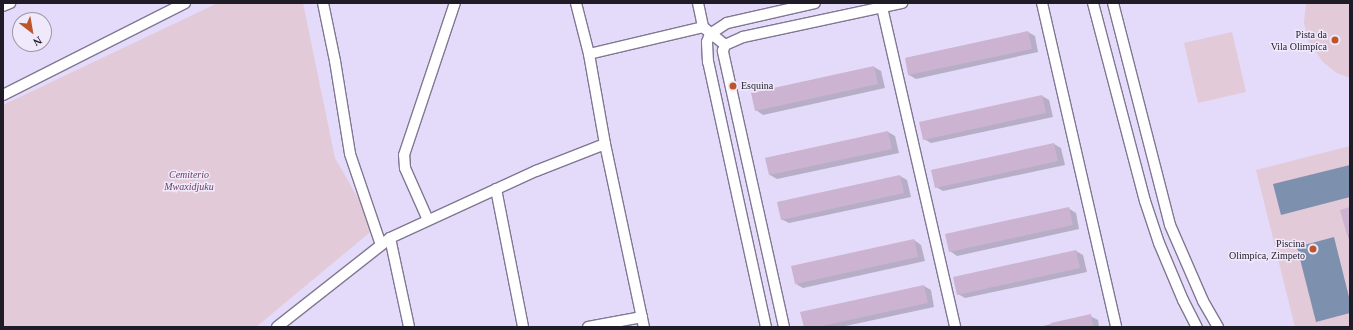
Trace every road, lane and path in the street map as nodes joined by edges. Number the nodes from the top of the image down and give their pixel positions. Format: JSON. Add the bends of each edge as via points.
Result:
{"nodes":[{"id":1,"x":10,"y":3,"type":"edge"},
{"id":2,"x":185,"y":3,"type":"edge"},
{"id":3,"x":323,"y":3,"type":"edge"},
{"id":4,"x":455,"y":3,"type":"edge"},
{"id":5,"x":576,"y":3,"type":"edge"},
{"id":6,"x":698,"y":3,"type":"edge"},
{"id":7,"x":815,"y":3,"type":"edge"},
{"id":8,"x":902,"y":3,"type":"edge"},
{"id":9,"x":1042,"y":3,"type":"edge"},
{"id":10,"x":1093,"y":3,"type":"edge"},
{"id":11,"x":1112,"y":3,"type":"edge"},
{"id":12,"x":881,"y":5,"type":"edge"},
{"id":13,"x":3,"y":6,"type":"edge"},
{"id":14,"x":707,"y":31,"type":"junction"},
{"id":15,"x":725,"y":45,"type":"junction"},
{"id":16,"x":589,"y":54,"type":"junction"},
{"id":17,"x":3,"y":95,"type":"edge"},
{"id":18,"x":605,"y":144,"type":"junction"},
{"id":19,"x":496,"y":188,"type":"junction"},
{"id":20,"x":428,"y":220,"type":"junction"},
{"id":21,"x":390,"y":238,"type":"junction"},
{"id":22,"x":381,"y":245,"type":"junction"},
{"id":23,"x":643,"y":322,"type":"edge"},
{"id":24,"x":278,"y":327,"type":"edge"},
{"id":25,"x":409,"y":327,"type":"edge"},
{"id":26,"x":523,"y":327,"type":"edge"},
{"id":27,"x":588,"y":327,"type":"edge"},
{"id":28,"x":766,"y":327,"type":"edge"},
{"id":29,"x":784,"y":327,"type":"edge"},
{"id":30,"x":955,"y":327,"type":"edge"},
{"id":31,"x":1116,"y":327,"type":"edge"},
{"id":32,"x":1197,"y":327,"type":"edge"},
{"id":33,"x":1218,"y":327,"type":"edge"}],
"edges":[{"from":1,"to":13,"type":"street"},
{"from":2,"to":17,"type":"street"},
{"from":3,"to":22,"type":"street","via":[[350,154]]},
{"from":4,"to":20,"type":"street","via":[[404,155],[404,168]]},
{"from":5,"to":16,"type":"street"},
{"from":6,"to":14,"type":"street"},
{"from":7,"to":14,"type":"street","via":[[737,20]]},
{"from":8,"to":12,"type":"street"},
{"from":9,"to":31,"type":"street"},
{"from":10,"to":32,"type":"street","via":[[1145,200],[1159,243]]},
{"from":11,"to":33,"type":"street","via":[[1170,225],[1200,295]]},
{"from":12,"to":15,"type":"street","via":[[743,37]]},
{"from":12,"to":30,"type":"street"},
{"from":14,"to":15,"type":"street"},
{"from":14,"to":16,"type":"street"},
{"from":14,"to":28,"type":"street","via":[[708,62]]},
{"from":15,"to":29,"type":"street","via":[[722,51],[724,65]]},
{"from":16,"to":18,"type":"street"},
{"from":18,"to":19,"type":"street"},
{"from":18,"to":23,"type":"street"},
{"from":19,"to":20,"type":"street"},
{"from":19,"to":26,"type":"street"},
{"from":20,"to":21,"type":"street"},
{"from":21,"to":22,"type":"street"},
{"from":21,"to":25,"type":"street"},
{"from":22,"to":24,"type":"street"},
{"from":23,"to":27,"type":"street"}]}
